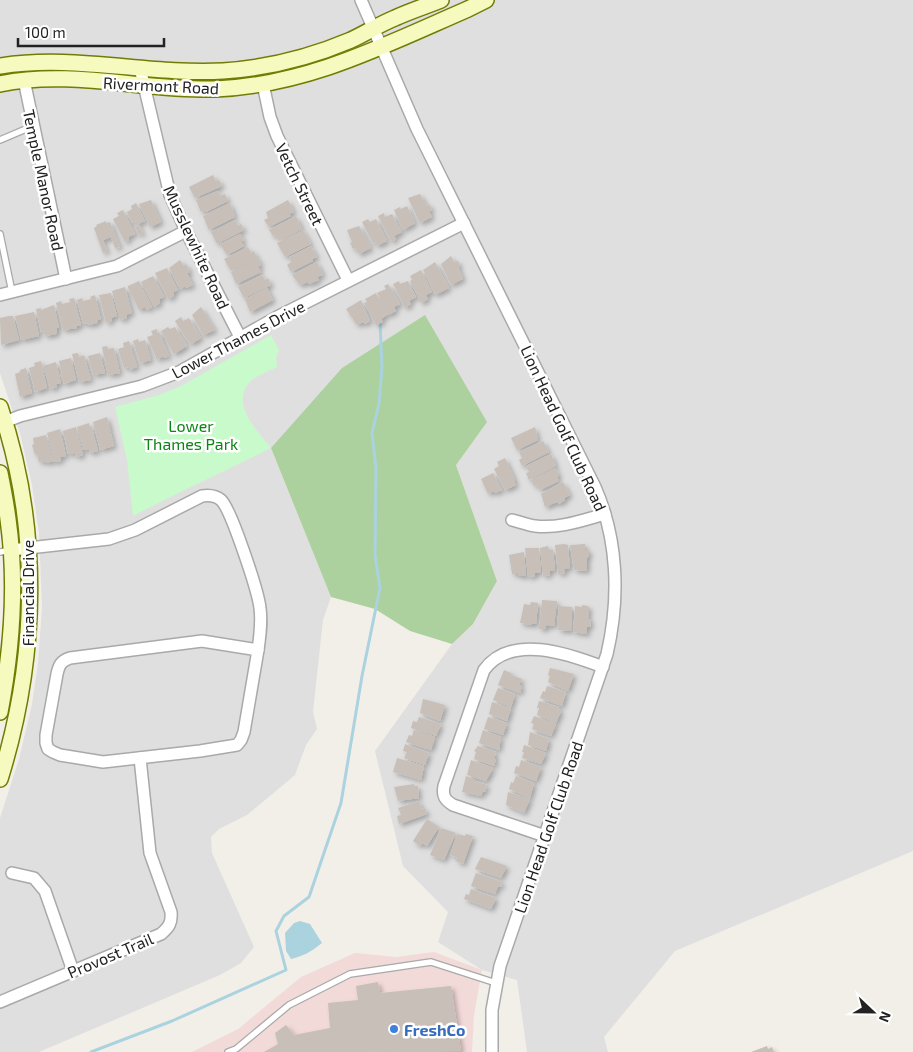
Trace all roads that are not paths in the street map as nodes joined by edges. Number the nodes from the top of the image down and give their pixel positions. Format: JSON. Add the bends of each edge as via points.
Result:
{"nodes":[{"id":1,"x":361,"y":0,"type":"edge"},
{"id":2,"x":441,"y":0,"type":"edge"},
{"id":3,"x":486,"y":0,"type":"edge"},
{"id":4,"x":373,"y":29,"type":"junction"},
{"id":5,"x":381,"y":47,"type":"junction"},
{"id":6,"x":0,"y":66,"type":"edge"},
{"id":7,"x":140,"y":68,"type":"junction"},
{"id":8,"x":24,"y":80,"type":"junction"},
{"id":9,"x":0,"y":84,"type":"edge"},
{"id":10,"x":263,"y":84,"type":"junction"},
{"id":11,"x":145,"y":86,"type":"junction"},
{"id":12,"x":33,"y":126,"type":"junction"},
{"id":13,"x":0,"y":140,"type":"edge"},
{"id":14,"x":464,"y":223,"type":"junction"},
{"id":15,"x":186,"y":231,"type":"junction"},
{"id":16,"x":0,"y":234,"type":"edge"},
{"id":17,"x":66,"y":279,"type":"junction"},
{"id":18,"x":348,"y":280,"type":"junction"},
{"id":19,"x":12,"y":292,"type":"junction"},
{"id":20,"x":0,"y":295,"type":"edge"},
{"id":21,"x":240,"y":337,"type":"junction"},
{"id":22,"x":0,"y":407,"type":"edge"},
{"id":23,"x":3,"y":423,"type":"edge"},
{"id":24,"x":0,"y":474,"type":"edge"},
{"id":25,"x":605,"y":514,"type":"junction"},
{"id":26,"x":512,"y":520,"type":"dead end"},
{"id":27,"x":29,"y":548,"type":"junction"},
{"id":28,"x":5,"y":551,"type":"edge"},
{"id":29,"x":258,"y":650,"type":"junction"},
{"id":30,"x":603,"y":666,"type":"junction"},
{"id":31,"x":0,"y":712,"type":"edge"},
{"id":32,"x":140,"y":758,"type":"junction"},
{"id":33,"x":0,"y":779,"type":"edge"},
{"id":34,"x":545,"y":836,"type":"junction"},
{"id":35,"x":12,"y":873,"type":"dead end"},
{"id":36,"x":73,"y":971,"type":"junction"},
{"id":37,"x":496,"y":983,"type":"junction"},
{"id":38,"x":0,"y":1002,"type":"edge"},
{"id":39,"x":228,"y":1052,"type":"edge"},
{"id":40,"x":492,"y":1052,"type":"edge"}],
"edges":[{"from":1,"to":4,"type":"street","name":"Lion Head Golf Club Road"},
{"from":2,"to":4,"type":"street","name":"Rivermont Road"},
{"from":3,"to":5,"type":"street","name":"Rivermont Road"},
{"from":4,"to":5,"type":"street","name":"Lion Head Golf Club Road"},
{"from":4,"to":7,"type":"street","name":"Rivermont Road","via":[[330,48],[269,65],[208,71]]},
{"from":5,"to":10,"type":"street","name":"Rivermont Road","via":[[320,71]]},
{"from":5,"to":14,"type":"street","name":"Lion Head Golf Club Road"},
{"from":6,"to":7,"type":"street","name":"Rivermont Road","via":[[49,62]]},
{"from":7,"to":11,"type":"street","name":"Musslewhite Road"},
{"from":8,"to":9,"type":"street","name":"Rivermont Road"},
{"from":8,"to":11,"type":"street","name":"Rivermont Road"},
{"from":8,"to":12,"type":"street","name":"Temple Manor Road"},
{"from":10,"to":11,"type":"street","name":"Rivermont Road","via":[[215,89]]},
{"from":10,"to":18,"type":"street","name":"Vetch Street","via":[[280,143]]},
{"from":11,"to":15,"type":"street","name":"Musslewhite Road","via":[[166,181]]},
{"from":12,"to":13,"type":"lane"},
{"from":12,"to":17,"type":"street","name":"Temple Manor Road"},
{"from":14,"to":18,"type":"street","name":"Lower Thames Drive"},
{"from":14,"to":25,"type":"street","name":"Lion Head Golf Club Road","via":[[577,450]]},
{"from":15,"to":17,"type":"street","via":[[117,266]]},
{"from":15,"to":21,"type":"street","name":"Musslewhite Road"},
{"from":16,"to":19,"type":"lane"},
{"from":17,"to":19,"type":"street"},
{"from":18,"to":21,"type":"street","name":"Lower Thames Drive"},
{"from":19,"to":20,"type":"street"},
{"from":21,"to":23,"type":"street","name":"Lower Thames Drive","via":[[162,379]]},
{"from":22,"to":23,"type":"street","name":"Financial Drive"},
{"from":23,"to":27,"type":"street","name":"Financial Drive","via":[[21,488]]},
{"from":24,"to":28,"type":"street","name":"Financial Drive","via":[[8,519]]},
{"from":25,"to":26,"type":"street","via":[[546,527]]},
{"from":25,"to":30,"type":"street","name":"Lion Head Golf Club Road","via":[[614,560],[615,589],[612,631]]},
{"from":27,"to":28,"type":"street"},
{"from":27,"to":29,"type":"street","via":[[109,539],[135,530],[202,496],[213,496],[221,500],[229,513],[258,593],[261,624]]},
{"from":27,"to":33,"type":"street","name":"Financial Drive","via":[[30,607],[25,673]]},
{"from":28,"to":31,"type":"street","name":"Financial Drive","via":[[12,580],[11,637]]},
{"from":29,"to":32,"type":"street","via":[[244,732],[237,745]]},
{"from":29,"to":32,"type":"street","via":[[202,642],[64,660],[59,665],[46,735],[48,749],[60,755],[94,761]]},
{"from":30,"to":34,"type":"street","name":"Lion Head Golf Club Road"},
{"from":30,"to":34,"type":"street","via":[[563,653],[533,650],[514,650],[489,664],[484,670],[444,786],[445,798],[453,805]]},
{"from":32,"to":36,"type":"street","name":"Provost Trail","via":[[150,853],[172,920],[161,934]]},
{"from":34,"to":37,"type":"street","name":"Lion Head Golf Club Road"},
{"from":35,"to":36,"type":"street","via":[[34,878],[45,891]]},
{"from":36,"to":38,"type":"street","name":"Provost Trail"},
{"from":37,"to":39,"type":"lane","via":[[431,962],[350,974],[289,1005],[236,1049]]},
{"from":37,"to":40,"type":"street","name":"Lion Head Golf Club Road","via":[[491,1017]]}]}
